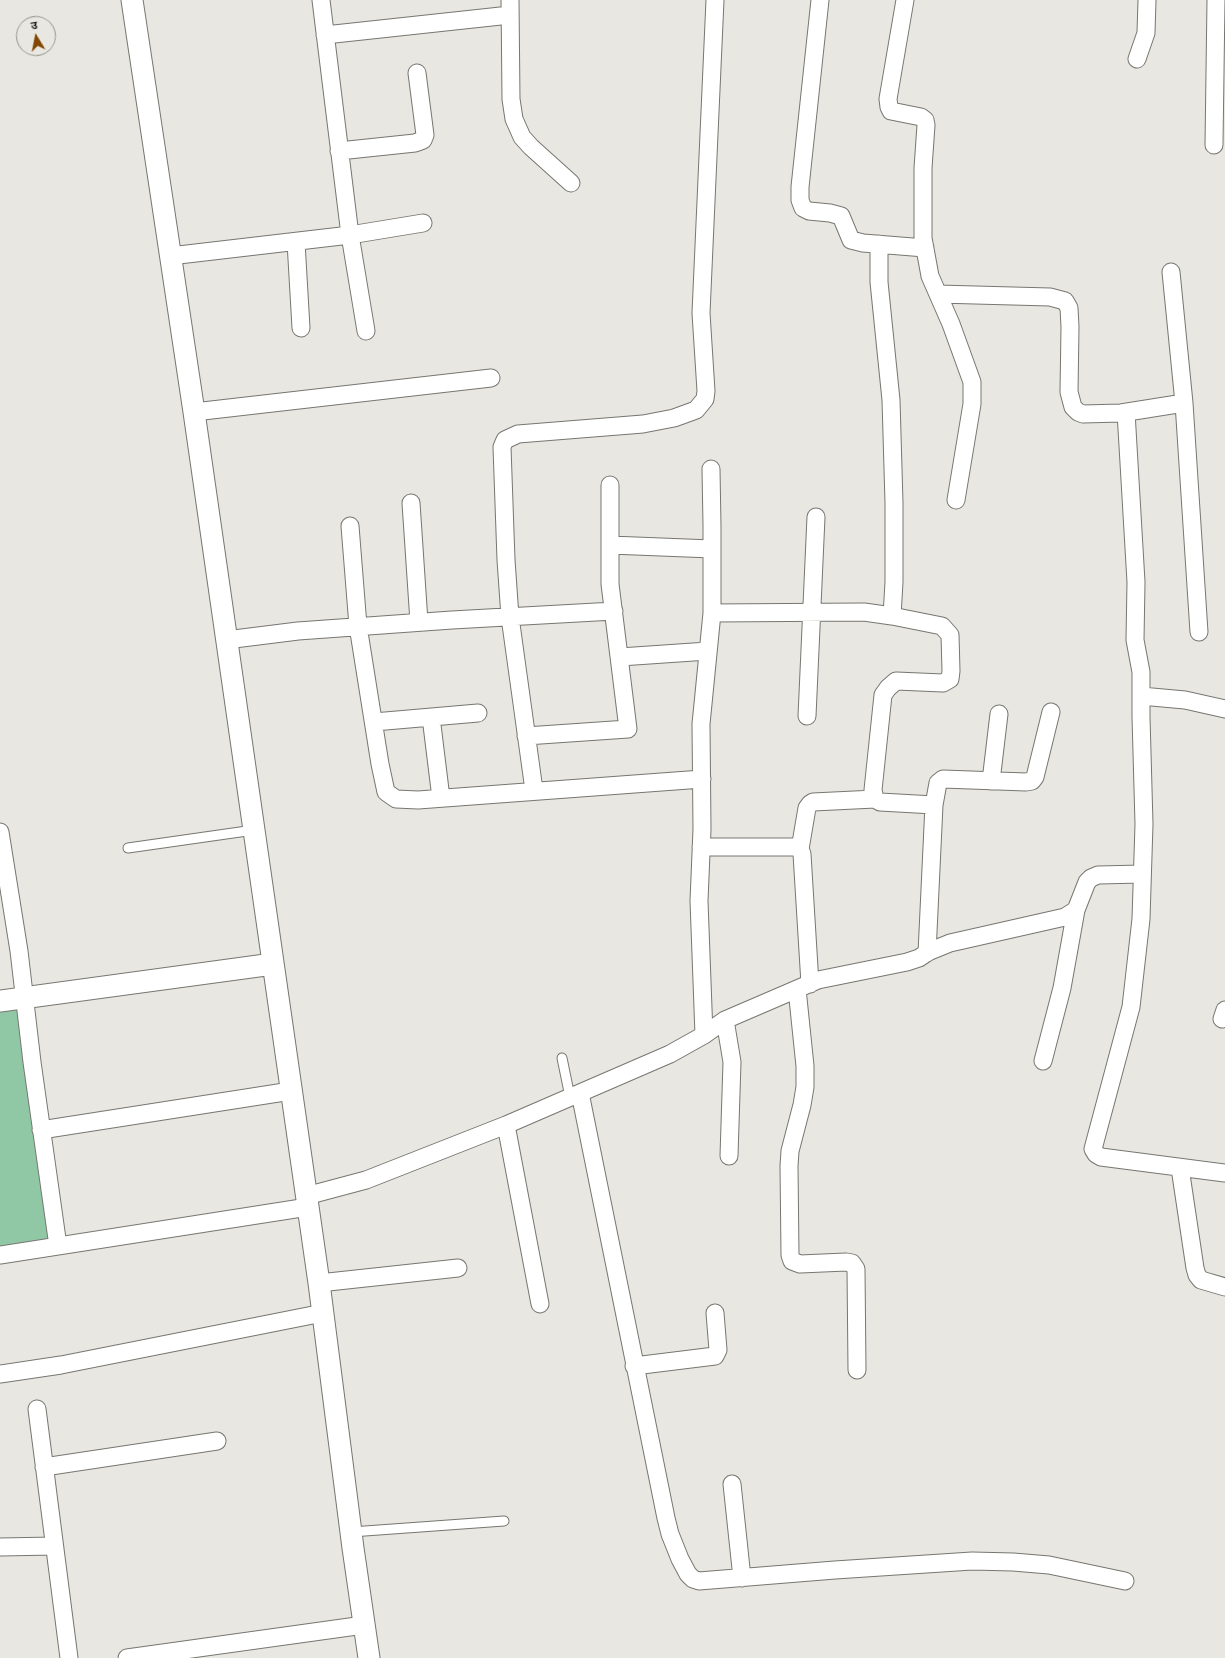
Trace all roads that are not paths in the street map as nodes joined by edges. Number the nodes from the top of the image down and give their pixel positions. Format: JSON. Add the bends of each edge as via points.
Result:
{"nodes":[{"id":1,"x":132,"y":0,"type":"edge"},
{"id":2,"x":321,"y":0,"type":"edge"},
{"id":3,"x":715,"y":0,"type":"edge"},
{"id":4,"x":820,"y":0,"type":"edge"},
{"id":5,"x":906,"y":0,"type":"edge"},
{"id":6,"x":1147,"y":0,"type":"edge"},
{"id":7,"x":1216,"y":0,"type":"edge"},
{"id":8,"x":510,"y":8,"type":"edge"},
{"id":9,"x":326,"y":35,"type":"junction"},
{"id":10,"x":1138,"y":59,"type":"dead end"},
{"id":11,"x":417,"y":73,"type":"dead end"},
{"id":12,"x":1214,"y":145,"type":"dead end"},
{"id":13,"x":339,"y":151,"type":"junction"},
{"id":14,"x":571,"y":183,"type":"dead end"},
{"id":15,"x":423,"y":223,"type":"dead end"},
{"id":16,"x":350,"y":235,"type":"junction"},
{"id":17,"x":296,"y":242,"type":"junction"},
{"id":18,"x":879,"y":244,"type":"junction"},
{"id":19,"x":924,"y":248,"type":"junction"},
{"id":20,"x":170,"y":256,"type":"junction"},
{"id":21,"x":1171,"y":272,"type":"dead end"},
{"id":22,"x":938,"y":294,"type":"junction"},
{"id":23,"x":301,"y":328,"type":"dead end"},
{"id":24,"x":366,"y":331,"type":"dead end"},
{"id":25,"x":490,"y":378,"type":"dead end"},
{"id":26,"x":1184,"y":403,"type":"junction"},
{"id":27,"x":194,"y":412,"type":"junction"},
{"id":28,"x":1126,"y":412,"type":"junction"},
{"id":29,"x":711,"y":469,"type":"dead end"},
{"id":30,"x":610,"y":485,"type":"dead end"},
{"id":31,"x":956,"y":500,"type":"dead end"},
{"id":32,"x":411,"y":503,"type":"dead end"},
{"id":33,"x":816,"y":517,"type":"dead end"},
{"id":34,"x":350,"y":526,"type":"dead end"},
{"id":35,"x":610,"y":545,"type":"junction"},
{"id":36,"x":712,"y":549,"type":"junction"},
{"id":37,"x":614,"y":611,"type":"junction"},
{"id":38,"x":811,"y":612,"type":"junction"},
{"id":39,"x":712,"y":613,"type":"junction"},
{"id":40,"x":510,"y":616,"type":"junction"},
{"id":41,"x":892,"y":616,"type":"junction"},
{"id":42,"x":419,"y":622,"type":"junction"},
{"id":43,"x":358,"y":626,"type":"junction"},
{"id":44,"x":1199,"y":632,"type":"dead end"},
{"id":45,"x":226,"y":640,"type":"junction"},
{"id":46,"x":708,"y":651,"type":"junction"},
{"id":47,"x":620,"y":657,"type":"junction"},
{"id":48,"x":1141,"y":696,"type":"junction"},
{"id":49,"x":1225,"y":709,"type":"edge"},
{"id":50,"x":1051,"y":712,"type":"dead end"},
{"id":51,"x":478,"y":713,"type":"dead end"},
{"id":52,"x":999,"y":714,"type":"dead end"},
{"id":53,"x":807,"y":716,"type":"dead end"},
{"id":54,"x":431,"y":717,"type":"junction"},
{"id":55,"x":374,"y":722,"type":"junction"},
{"id":56,"x":526,"y":736,"type":"junction"},
{"id":57,"x":702,"y":779,"type":"junction"},
{"id":58,"x":991,"y":781,"type":"junction"},
{"id":59,"x":534,"y":790,"type":"junction"},
{"id":60,"x":441,"y":798,"type":"junction"},
{"id":61,"x":875,"y":799,"type":"junction"},
{"id":62,"x":934,"y":805,"type":"junction"},
{"id":63,"x":254,"y":830,"type":"junction"},
{"id":64,"x":0,"y":832,"type":"edge"},
{"id":65,"x":701,"y":847,"type":"junction"},
{"id":66,"x":128,"y":848,"type":"dead end"},
{"id":67,"x":800,"y":849,"type":"junction"},
{"id":68,"x":1142,"y":874,"type":"junction"},
{"id":69,"x":1076,"y":910,"type":"junction"},
{"id":70,"x":927,"y":953,"type":"junction"},
{"id":71,"x":273,"y":964,"type":"junction"},
{"id":72,"x":803,"y":986,"type":"junction"},
{"id":73,"x":24,"y":997,"type":"junction"},
{"id":74,"x":0,"y":1002,"type":"edge"},
{"id":75,"x":725,"y":1020,"type":"junction"},
{"id":76,"x":704,"y":1035,"type":"junction"},
{"id":77,"x":562,"y":1058,"type":"dead end"},
{"id":78,"x":1043,"y":1061,"type":"dead end"},
{"id":79,"x":291,"y":1091,"type":"junction"},
{"id":80,"x":575,"y":1095,"type":"junction"},
{"id":81,"x":506,"y":1125,"type":"junction"},
{"id":82,"x":42,"y":1130,"type":"junction"},
{"id":83,"x":729,"y":1156,"type":"dead end"},
{"id":84,"x":1180,"y":1168,"type":"junction"},
{"id":85,"x":1225,"y":1173,"type":"edge"},
{"id":86,"x":307,"y":1201,"type":"junction"},
{"id":87,"x":58,"y":1246,"type":"junction"},
{"id":88,"x":0,"y":1255,"type":"edge"},
{"id":89,"x":458,"y":1268,"type":"dead end"},
{"id":90,"x":319,"y":1283,"type":"junction"},
{"id":91,"x":1225,"y":1287,"type":"edge"},
{"id":92,"x":540,"y":1304,"type":"dead end"},
{"id":93,"x":323,"y":1313,"type":"junction"},
{"id":94,"x":715,"y":1313,"type":"dead end"},
{"id":95,"x":634,"y":1366,"type":"junction"},
{"id":96,"x":857,"y":1370,"type":"dead end"},
{"id":97,"x":0,"y":1374,"type":"edge"},
{"id":98,"x":37,"y":1409,"type":"dead end"},
{"id":99,"x":217,"y":1441,"type":"dead end"},
{"id":100,"x":44,"y":1467,"type":"junction"},
{"id":101,"x":732,"y":1484,"type":"dead end"},
{"id":102,"x":504,"y":1521,"type":"dead end"},
{"id":103,"x":351,"y":1532,"type":"junction"},
{"id":104,"x":54,"y":1546,"type":"junction"},
{"id":105,"x":0,"y":1547,"type":"edge"},
{"id":106,"x":742,"y":1578,"type":"junction"},
{"id":107,"x":1125,"y":1580,"type":"dead end"},
{"id":108,"x":364,"y":1626,"type":"junction"},
{"id":109,"x":69,"y":1658,"type":"edge"},
{"id":110,"x":127,"y":1658,"type":"edge"},
{"id":111,"x":369,"y":1658,"type":"edge"}],
"edges":[{"from":1,"to":20,"type":"street"},
{"from":2,"to":9,"type":"street"},
{"from":3,"to":40,"type":"street","via":[[701,313],[705,399],[696,410],[668,419],[643,424],[518,434],[505,440],[502,447],[502,480]]},
{"from":4,"to":18,"type":"street","via":[[800,200],[803,208],[809,211],[840,216],[851,240]]},
{"from":5,"to":19,"type":"street","via":[[888,99],[891,111],[925,120]]},
{"from":6,"to":10,"type":"street","via":[[1146,33]]},
{"from":7,"to":12,"type":"street"},
{"from":8,"to":9,"type":"street"},
{"from":8,"to":14,"type":"street","via":[[511,99],[514,119],[531,147]]},
{"from":9,"to":13,"type":"street"},
{"from":11,"to":13,"type":"street","via":[[425,135],[423,140]]},
{"from":13,"to":16,"type":"street"},
{"from":15,"to":16,"type":"street"},
{"from":16,"to":17,"type":"street"},
{"from":16,"to":24,"type":"street"},
{"from":17,"to":20,"type":"street"},
{"from":17,"to":23,"type":"street"},
{"from":18,"to":19,"type":"street"},
{"from":18,"to":41,"type":"street","via":[[879,282],[891,400],[894,503]]},
{"from":19,"to":22,"type":"street","via":[[930,276]]},
{"from":20,"to":27,"type":"street"},
{"from":21,"to":26,"type":"street"},
{"from":22,"to":28,"type":"street","via":[[1050,297],[1065,301],[1069,308],[1069,392],[1073,407],[1082,414]]},
{"from":22,"to":31,"type":"street","via":[[972,382],[972,404]]},
{"from":25,"to":27,"type":"street"},
{"from":26,"to":28,"type":"street"},
{"from":26,"to":44,"type":"street"},
{"from":27,"to":45,"type":"street"},
{"from":28,"to":48,"type":"street","via":[[1136,582],[1135,640],[1141,672]]},
{"from":29,"to":36,"type":"street"},
{"from":30,"to":35,"type":"street"},
{"from":32,"to":42,"type":"street"},
{"from":33,"to":38,"type":"street"},
{"from":34,"to":43,"type":"street"},
{"from":35,"to":36,"type":"street"},
{"from":35,"to":37,"type":"street","via":[[610,584]]},
{"from":36,"to":39,"type":"street"},
{"from":37,"to":40,"type":"street"},
{"from":37,"to":47,"type":"street"},
{"from":38,"to":39,"type":"street"},
{"from":38,"to":41,"type":"street","via":[[864,612]]},
{"from":38,"to":53,"type":"street"},
{"from":39,"to":46,"type":"street"},
{"from":40,"to":42,"type":"street"},
{"from":40,"to":56,"type":"street"},
{"from":41,"to":61,"type":"street","via":[[942,626],[950,635],[951,672],[950,679],[943,683],[896,681],[883,695],[873,790]]},
{"from":42,"to":43,"type":"street"},
{"from":43,"to":45,"type":"street","via":[[298,630]]},
{"from":43,"to":55,"type":"street"},
{"from":45,"to":63,"type":"street"},
{"from":46,"to":47,"type":"street"},
{"from":46,"to":57,"type":"street","via":[[701,724]]},
{"from":47,"to":56,"type":"street","via":[[628,729]]},
{"from":48,"to":49,"type":"street","via":[[1185,700]]},
{"from":48,"to":68,"type":"street","via":[[1144,824]]},
{"from":50,"to":58,"type":"street","via":[[1032,781]]},
{"from":51,"to":54,"type":"street"},
{"from":52,"to":58,"type":"street"},
{"from":54,"to":55,"type":"street"},
{"from":54,"to":60,"type":"street"},
{"from":55,"to":60,"type":"street","via":[[386,792],[396,799]]},
{"from":56,"to":59,"type":"street"},
{"from":57,"to":59,"type":"street"},
{"from":57,"to":65,"type":"street"},
{"from":58,"to":62,"type":"street","via":[[943,779],[938,783]]},
{"from":59,"to":60,"type":"street"},
{"from":61,"to":62,"type":"street","via":[[880,802]]},
{"from":61,"to":67,"type":"street","via":[[810,804],[807,808]]},
{"from":62,"to":70,"type":"street"},
{"from":63,"to":66,"type":"lane"},
{"from":63,"to":71,"type":"street"},
{"from":64,"to":73,"type":"street"},
{"from":65,"to":67,"type":"street"},
{"from":65,"to":76,"type":"street","via":[[699,901]]},
{"from":67,"to":72,"type":"street"},
{"from":68,"to":69,"type":"street","via":[[1098,875],[1090,878]]},
{"from":68,"to":84,"type":"street","via":[[1141,919],[1131,1007],[1093,1149],[1101,1158]]},
{"from":69,"to":70,"type":"street","via":[[1065,917],[950,943]]},
{"from":69,"to":78,"type":"street","via":[[1062,988]]},
{"from":70,"to":72,"type":"street","via":[[907,962],[841,975]]},
{"from":71,"to":73,"type":"street"},
{"from":71,"to":79,"type":"street"},
{"from":72,"to":75,"type":"street"},
{"from":72,"to":96,"type":"street","via":[[805,1086],[790,1151],[790,1255],[792,1261],[800,1264],[846,1262],[852,1263],[856,1269]]},
{"from":73,"to":74,"type":"street"},
{"from":73,"to":82,"type":"street"},
{"from":75,"to":76,"type":"street"},
{"from":75,"to":83,"type":"street","via":[[732,1062]]},
{"from":76,"to":80,"type":"street","via":[[670,1054]]},
{"from":77,"to":80,"type":"lane"},
{"from":79,"to":82,"type":"street"},
{"from":79,"to":86,"type":"street"},
{"from":80,"to":81,"type":"street"},
{"from":80,"to":95,"type":"street"},
{"from":81,"to":86,"type":"street"},
{"from":81,"to":92,"type":"street"},
{"from":82,"to":87,"type":"street"},
{"from":84,"to":85,"type":"street"},
{"from":84,"to":91,"type":"street","via":[[1197,1275],[1201,1280]]},
{"from":86,"to":87,"type":"street"},
{"from":86,"to":90,"type":"street"},
{"from":87,"to":88,"type":"street"},
{"from":89,"to":90,"type":"street"},
{"from":90,"to":93,"type":"street"},
{"from":93,"to":97,"type":"street","via":[[76,1362]]},
{"from":93,"to":103,"type":"street"},
{"from":94,"to":95,"type":"street","via":[[718,1350],[715,1356]]},
{"from":95,"to":106,"type":"street","via":[[666,1518],[680,1559],[688,1574],[699,1581]]},
{"from":98,"to":100,"type":"street"},
{"from":99,"to":100,"type":"street"},
{"from":100,"to":104,"type":"street"},
{"from":101,"to":106,"type":"street"},
{"from":102,"to":103,"type":"lane"},
{"from":103,"to":108,"type":"street"},
{"from":104,"to":105,"type":"street"},
{"from":104,"to":109,"type":"street"},
{"from":106,"to":107,"type":"street","via":[[934,1564],[999,1562],[1049,1566]]},
{"from":108,"to":110,"type":"street"},
{"from":108,"to":111,"type":"street"}]}
